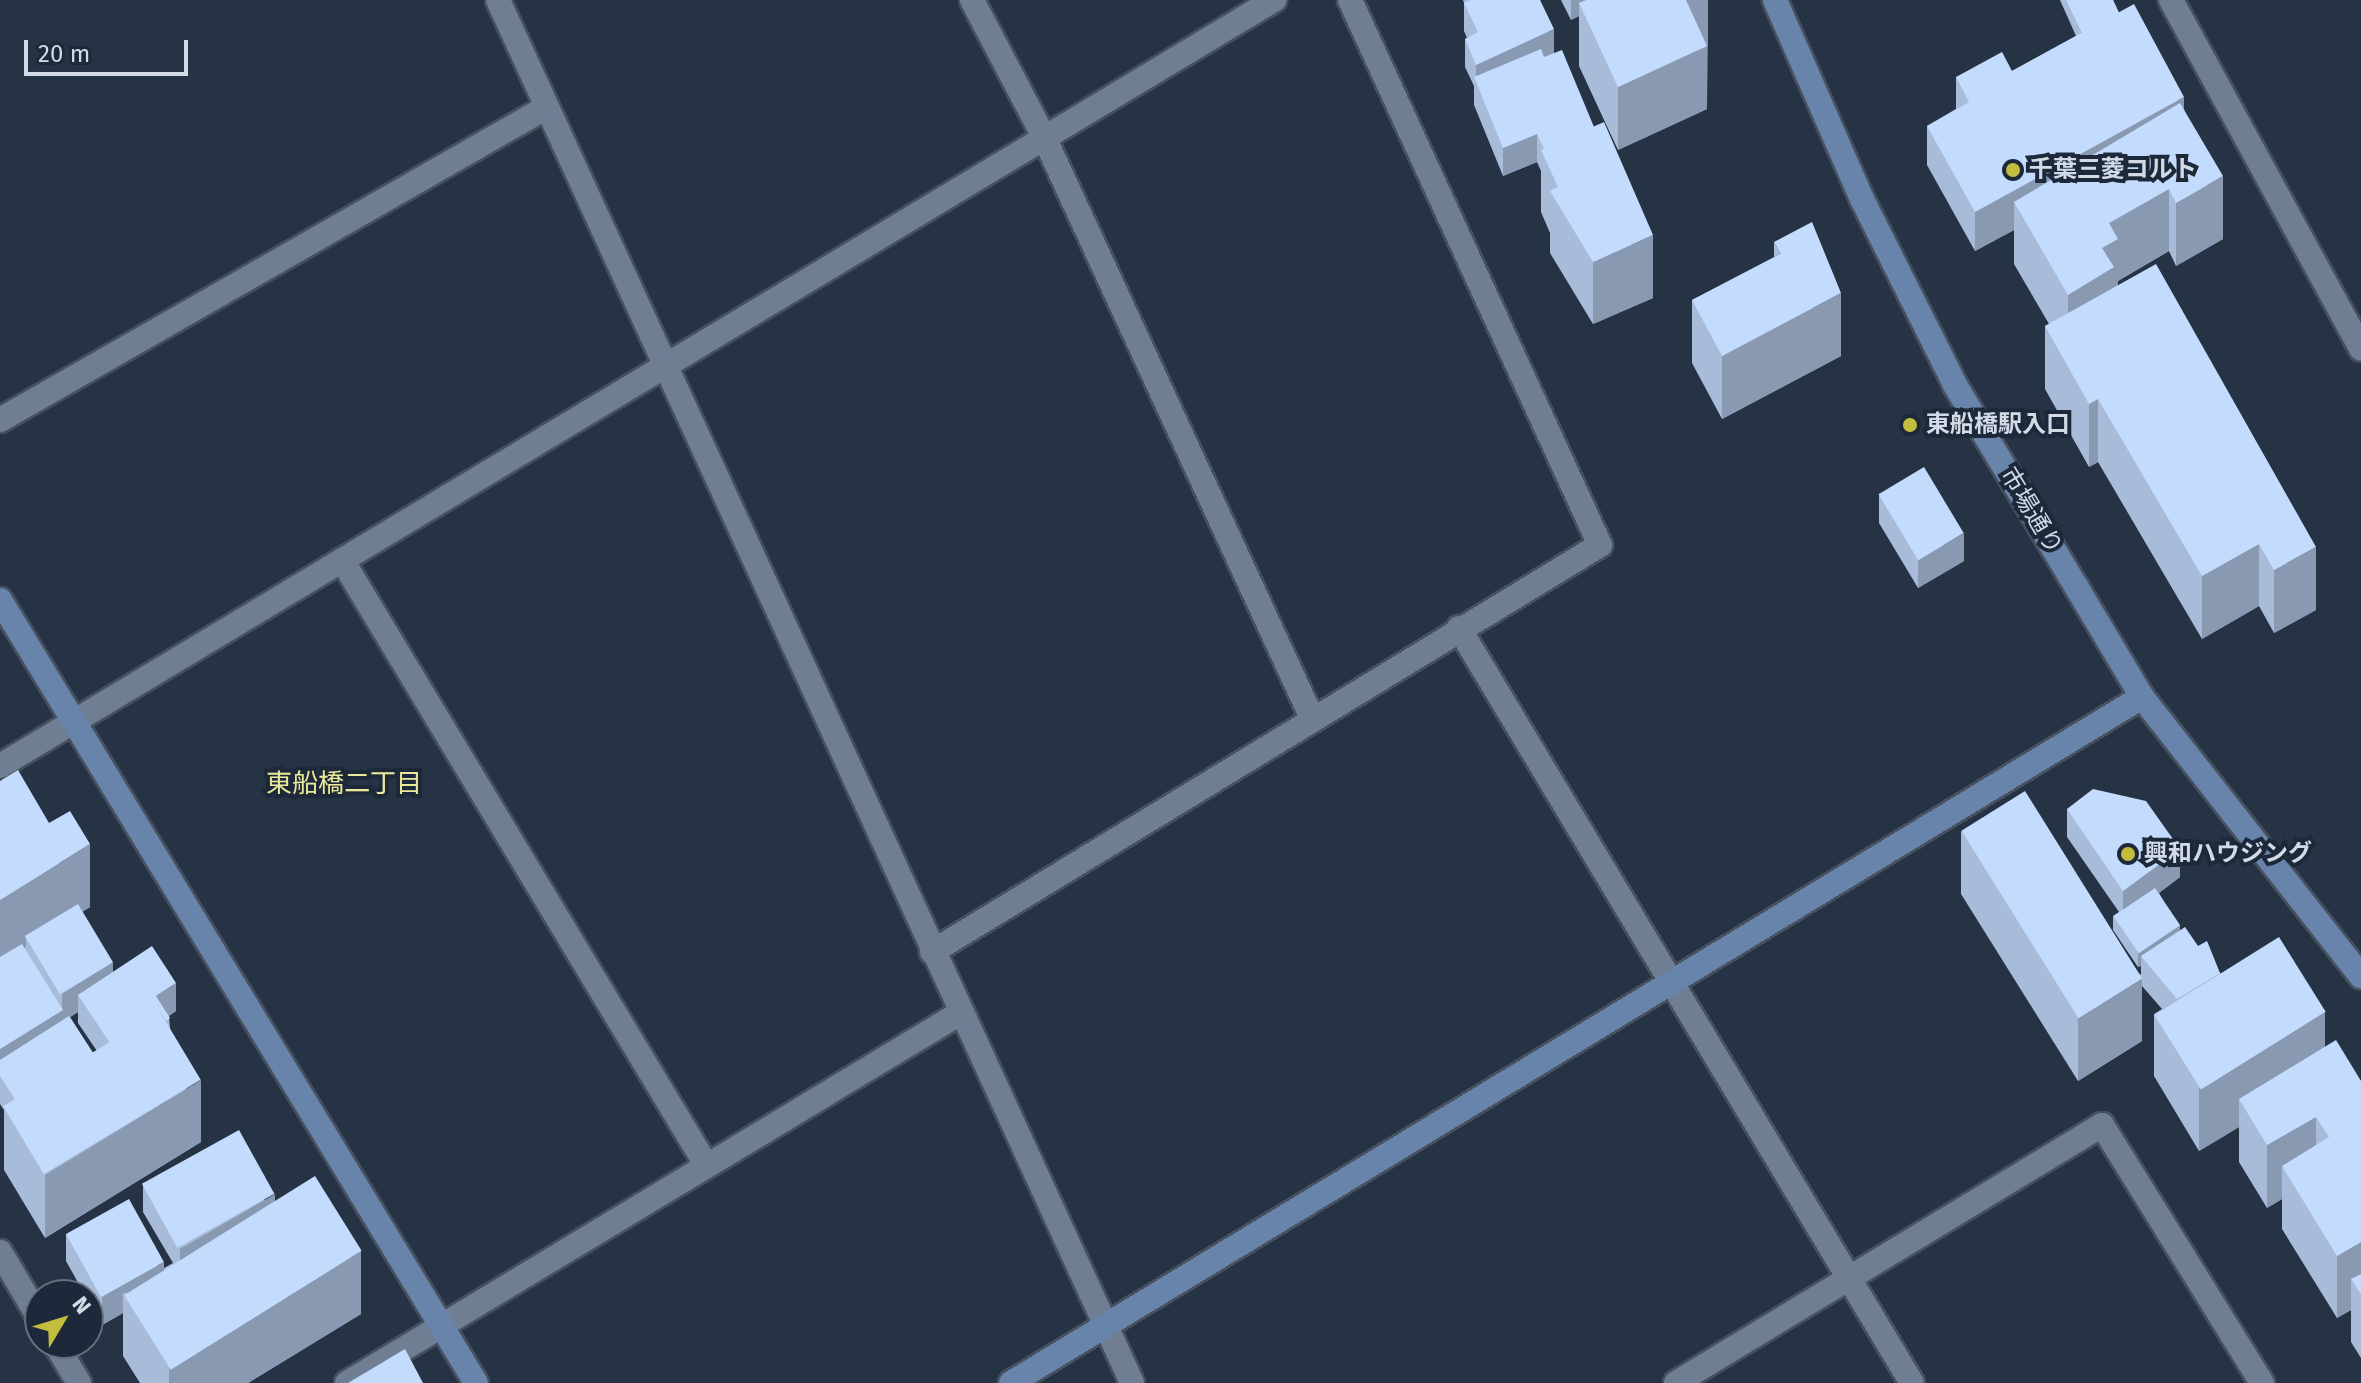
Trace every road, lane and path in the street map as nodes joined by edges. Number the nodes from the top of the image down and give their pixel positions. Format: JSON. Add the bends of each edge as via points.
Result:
{"nodes":[{"id":1,"x":498,"y":0,"type":"edge"},
{"id":2,"x":972,"y":0,"type":"edge"},
{"id":3,"x":1274,"y":0,"type":"edge"},
{"id":4,"x":1350,"y":0,"type":"edge"},
{"id":5,"x":1775,"y":0,"type":"edge"},
{"id":6,"x":2171,"y":0,"type":"edge"},
{"id":7,"x":547,"y":107,"type":"junction"},
{"id":8,"x":1044,"y":137,"type":"junction"},
{"id":9,"x":2361,"y":349,"type":"edge"},
{"id":10,"x":664,"y":366,"type":"junction"},
{"id":11,"x":0,"y":420,"type":"edge"},
{"id":12,"x":342,"y":560,"type":"junction"},
{"id":13,"x":0,"y":600,"type":"edge"},
{"id":14,"x":1459,"y":628,"type":"junction"},
{"id":15,"x":2142,"y":697,"type":"junction"},
{"id":16,"x":1312,"y":718,"type":"junction"},
{"id":17,"x":76,"y":719,"type":"junction"},
{"id":18,"x":0,"y":766,"type":"edge"},
{"id":19,"x":932,"y":952,"type":"junction"},
{"id":20,"x":2361,"y":976,"type":"edge"},
{"id":21,"x":1667,"y":978,"type":"junction"},
{"id":22,"x":962,"y":1012,"type":"junction"},
{"id":23,"x":705,"y":1163,"type":"junction"},
{"id":24,"x":0,"y":1252,"type":"edge"},
{"id":25,"x":1847,"y":1276,"type":"junction"},
{"id":26,"x":24,"y":1292,"type":"edge"},
{"id":27,"x":1105,"y":1325,"type":"junction"},
{"id":28,"x":442,"y":1327,"type":"junction"},
{"id":29,"x":65,"y":1359,"type":"edge"},
{"id":30,"x":79,"y":1383,"type":"edge"},
{"id":31,"x":347,"y":1383,"type":"edge"},
{"id":32,"x":476,"y":1383,"type":"edge"},
{"id":33,"x":1011,"y":1383,"type":"edge"},
{"id":34,"x":1132,"y":1383,"type":"edge"},
{"id":35,"x":1676,"y":1383,"type":"edge"},
{"id":36,"x":1912,"y":1383,"type":"edge"},
{"id":37,"x":2262,"y":1383,"type":"edge"}],
"edges":[{"from":1,"to":7,"type":"street"},
{"from":2,"to":8,"type":"street"},
{"from":3,"to":8,"type":"street"},
{"from":4,"to":14,"type":"street","via":[[1600,545]]},
{"from":5,"to":15,"type":"street","name":"市場通り","via":[[1862,199],[1955,385]]},
{"from":6,"to":9,"type":"street"},
{"from":7,"to":10,"type":"street"},
{"from":7,"to":11,"type":"street"},
{"from":8,"to":10,"type":"street"},
{"from":8,"to":16,"type":"street"},
{"from":10,"to":12,"type":"street"},
{"from":10,"to":19,"type":"street"},
{"from":12,"to":17,"type":"street"},
{"from":12,"to":23,"type":"street"},
{"from":13,"to":17,"type":"street"},
{"from":14,"to":16,"type":"street"},
{"from":14,"to":21,"type":"street"},
{"from":15,"to":20,"type":"street","name":"市場通り"},
{"from":15,"to":21,"type":"street"},
{"from":16,"to":19,"type":"street"},
{"from":17,"to":18,"type":"street"},
{"from":17,"to":28,"type":"street"},
{"from":19,"to":22,"type":"street"},
{"from":21,"to":25,"type":"street"},
{"from":21,"to":27,"type":"street"},
{"from":22,"to":23,"type":"street"},
{"from":22,"to":27,"type":"street"},
{"from":23,"to":28,"type":"street"},
{"from":24,"to":26,"type":"street"},
{"from":25,"to":35,"type":"street"},
{"from":25,"to":36,"type":"street"},
{"from":25,"to":37,"type":"street","via":[[2102,1125]]},
{"from":27,"to":33,"type":"street"},
{"from":27,"to":34,"type":"street"},
{"from":28,"to":31,"type":"street"},
{"from":28,"to":32,"type":"street"},
{"from":29,"to":30,"type":"street"}]}
